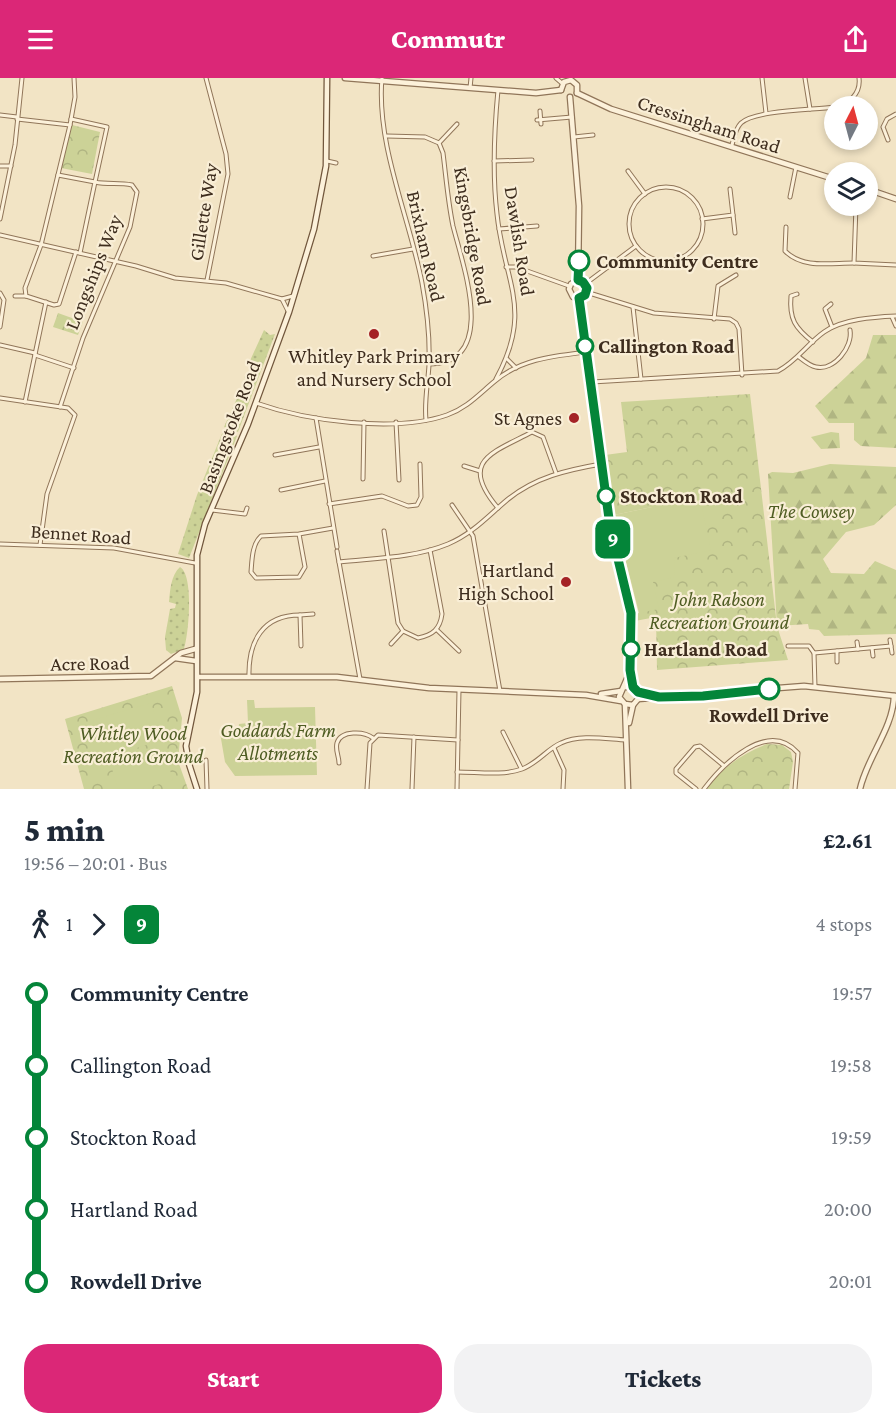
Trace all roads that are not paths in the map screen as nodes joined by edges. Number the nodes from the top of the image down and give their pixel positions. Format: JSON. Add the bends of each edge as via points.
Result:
{"nodes":[{"id":1,"x":22,"y":78,"type":"edge"},
{"id":2,"x":74,"y":78,"type":"edge"},
{"id":3,"x":206,"y":78,"type":"edge"},
{"id":4,"x":327,"y":78,"type":"edge"},
{"id":5,"x":345,"y":78,"type":"edge"},
{"id":6,"x":471,"y":78,"type":"edge"},
{"id":7,"x":556,"y":78,"type":"edge"},
{"id":8,"x":762,"y":78,"type":"edge"},
{"id":9,"x":805,"y":78,"type":"edge"},
{"id":10,"x":859,"y":78,"type":"edge"},
{"id":11,"x":571,"y":79,"type":"edge"},
{"id":12,"x":382,"y":80,"type":"edge"},
{"id":13,"x":563,"y":84,"type":"junction"},
{"id":14,"x":470,"y":88,"type":"junction"},
{"id":15,"x":498,"y":90,"type":"junction"},
{"id":16,"x":561,"y":90,"type":"junction"},
{"id":17,"x":577,"y":93,"type":"junction"},
{"id":18,"x":855,"y":96,"type":"edge"},
{"id":19,"x":570,"y":97,"type":"junction"},
{"id":20,"x":824,"y":108,"type":"edge"},
{"id":21,"x":810,"y":109,"type":"junction"},
{"id":22,"x":540,"y":111,"type":"dead end"},
{"id":23,"x":766,"y":113,"type":"junction"},
{"id":24,"x":896,"y":114,"type":"edge"},
{"id":25,"x":0,"y":115,"type":"edge"},
{"id":26,"x":572,"y":117,"type":"junction"},
{"id":27,"x":17,"y":118,"type":"junction"},
{"id":28,"x":71,"y":119,"type":"junction"},
{"id":29,"x":555,"y":119,"type":"junction"},
{"id":30,"x":457,"y":124,"type":"dead end"},
{"id":31,"x":70,"y":125,"type":"junction"},
{"id":32,"x":555,"y":125,"type":"dead end"},
{"id":33,"x":593,"y":135,"type":"dead end"},
{"id":34,"x":387,"y":136,"type":"junction"},
{"id":35,"x":574,"y":137,"type":"junction"},
{"id":36,"x":888,"y":140,"type":"dead end"},
{"id":37,"x":439,"y":143,"type":"junction"},
{"id":38,"x":732,"y":145,"type":"junction"},
{"id":39,"x":532,"y":160,"type":"dead end"},
{"id":40,"x":327,"y":161,"type":"junction"},
{"id":41,"x":494,"y":161,"type":"junction"},
{"id":42,"x":336,"y":163,"type":"dead end"},
{"id":43,"x":0,"y":166,"type":"edge"},
{"id":44,"x":11,"y":166,"type":"junction"},
{"id":45,"x":796,"y":167,"type":"junction"},
{"id":46,"x":628,"y":171,"type":"dead end"},
{"id":47,"x":58,"y":175,"type":"junction"},
{"id":48,"x":824,"y":175,"type":"edge"},
{"id":49,"x":95,"y":182,"type":"junction"},
{"id":50,"x":729,"y":189,"type":"dead end"},
{"id":51,"x":878,"y":193,"type":"edge"},
{"id":52,"x":645,"y":194,"type":"junction"},
{"id":53,"x":790,"y":197,"type":"dead end"},
{"id":54,"x":896,"y":199,"type":"edge"},
{"id":55,"x":733,"y":215,"type":"junction"},
{"id":56,"x":856,"y":216,"type":"edge"},
{"id":57,"x":0,"y":219,"type":"edge"},
{"id":58,"x":702,"y":219,"type":"junction"},
{"id":59,"x":537,"y":226,"type":"dead end"},
{"id":60,"x":786,"y":227,"type":"dead end"},
{"id":61,"x":499,"y":229,"type":"junction"},
{"id":62,"x":735,"y":233,"type":"dead end"},
{"id":63,"x":0,"y":236,"type":"edge"},
{"id":64,"x":41,"y":245,"type":"junction"},
{"id":65,"x":636,"y":246,"type":"junction"},
{"id":66,"x":413,"y":249,"type":"junction"},
{"id":67,"x":78,"y":253,"type":"junction"},
{"id":68,"x":373,"y":256,"type":"dead end"},
{"id":69,"x":116,"y":262,"type":"junction"},
{"id":70,"x":854,"y":263,"type":"junction"},
{"id":71,"x":896,"y":266,"type":"edge"},
{"id":72,"x":506,"y":267,"type":"junction"},
{"id":73,"x":736,"y":275,"type":"dead end"},
{"id":74,"x":207,"y":280,"type":"junction"},
{"id":75,"x":578,"y":280,"type":"junction"},
{"id":76,"x":585,"y":284,"type":"junction"},
{"id":77,"x":569,"y":286,"type":"junction"},
{"id":78,"x":586,"y":292,"type":"junction"},
{"id":79,"x":0,"y":293,"type":"edge"},
{"id":80,"x":786,"y":294,"type":"dead end"},
{"id":81,"x":797,"y":294,"type":"dead end"},
{"id":82,"x":294,"y":295,"type":"junction"},
{"id":83,"x":15,"y":296,"type":"dead end"},
{"id":84,"x":26,"y":296,"type":"junction"},
{"id":85,"x":790,"y":296,"type":"junction"},
{"id":86,"x":579,"y":298,"type":"junction"},
{"id":87,"x":282,"y":299,"type":"junction"},
{"id":88,"x":46,"y":303,"type":"junction"},
{"id":89,"x":831,"y":304,"type":"dead end"},
{"id":90,"x":633,"y":307,"type":"junction"},
{"id":91,"x":825,"y":309,"type":"junction"},
{"id":92,"x":820,"y":310,"type":"dead end"},
{"id":93,"x":289,"y":312,"type":"junction"},
{"id":94,"x":894,"y":316,"type":"edge"},
{"id":95,"x":714,"y":319,"type":"junction"},
{"id":96,"x":896,"y":326,"type":"edge"},
{"id":97,"x":0,"y":327,"type":"edge"},
{"id":98,"x":832,"y":327,"type":"junction"},
{"id":99,"x":850,"y":330,"type":"dead end"},
{"id":100,"x":813,"y":342,"type":"junction"},
{"id":101,"x":0,"y":345,"type":"edge"},
{"id":102,"x":586,"y":352,"type":"junction"},
{"id":103,"x":35,"y":354,"type":"junction"},
{"id":104,"x":799,"y":357,"type":"junction"},
{"id":105,"x":507,"y":359,"type":"junction"},
{"id":106,"x":429,"y":364,"type":"junction"},
{"id":107,"x":74,"y":368,"type":"junction"},
{"id":108,"x":516,"y":368,"type":"junction"},
{"id":109,"x":742,"y":375,"type":"junction"},
{"id":110,"x":641,"y":379,"type":"junction"},
{"id":111,"x":495,"y":380,"type":"junction"},
{"id":112,"x":590,"y":382,"type":"junction"},
{"id":113,"x":0,"y":398,"type":"edge"},
{"id":114,"x":25,"y":402,"type":"junction"},
{"id":115,"x":256,"y":403,"type":"junction"},
{"id":116,"x":60,"y":406,"type":"junction"},
{"id":117,"x":316,"y":418,"type":"junction"},
{"id":118,"x":426,"y":420,"type":"junction"},
{"id":119,"x":364,"y":422,"type":"junction"},
{"id":120,"x":396,"y":422,"type":"junction"},
{"id":121,"x":319,"y":447,"type":"junction"},
{"id":122,"x":275,"y":454,"type":"dead end"},
{"id":123,"x":420,"y":464,"type":"dead end"},
{"id":124,"x":601,"y":464,"type":"junction"},
{"id":125,"x":464,"y":466,"type":"dead end"},
{"id":126,"x":480,"y":471,"type":"junction"},
{"id":127,"x":420,"y":472,"type":"junction"},
{"id":128,"x":425,"y":472,"type":"dead end"},
{"id":129,"x":556,"y":473,"type":"junction"},
{"id":130,"x":363,"y":479,"type":"dead end"},
{"id":131,"x":399,"y":480,"type":"dead end"},
{"id":132,"x":325,"y":481,"type":"junction"},
{"id":133,"x":281,"y":490,"type":"dead end"},
{"id":134,"x":329,"y":504,"type":"junction"},
{"id":135,"x":452,"y":505,"type":"dead end"},
{"id":136,"x":247,"y":508,"type":"dead end"},
{"id":137,"x":498,"y":508,"type":"junction"},
{"id":138,"x":212,"y":510,"type":"junction"},
{"id":139,"x":333,"y":528,"type":"junction"},
{"id":140,"x":384,"y":531,"type":"dead end"},
{"id":141,"x":470,"y":532,"type":"junction"},
{"id":142,"x":299,"y":534,"type":"junction"},
{"id":143,"x":0,"y":544,"type":"edge"},
{"id":144,"x":40,"y":545,"type":"junction"},
{"id":145,"x":430,"y":550,"type":"junction"},
{"id":146,"x":387,"y":558,"type":"junction"},
{"id":147,"x":339,"y":562,"type":"junction"},
{"id":148,"x":195,"y":563,"type":"junction"},
{"id":149,"x":314,"y":614,"type":"dead end"},
{"id":150,"x":300,"y":615,"type":"junction"},
{"id":151,"x":436,"y":630,"type":"junction"},
{"id":152,"x":403,"y":631,"type":"junction"},
{"id":153,"x":890,"y":640,"type":"dead end"},
{"id":154,"x":857,"y":642,"type":"dead end"},
{"id":155,"x":391,"y":644,"type":"dead end"},
{"id":156,"x":301,"y":646,"type":"dead end"},
{"id":157,"x":788,"y":646,"type":"dead end"},
{"id":158,"x":891,"y":646,"type":"junction"},
{"id":159,"x":872,"y":648,"type":"junction"},
{"id":160,"x":195,"y":649,"type":"junction"},
{"id":161,"x":858,"y":649,"type":"junction"},
{"id":162,"x":459,"y":651,"type":"dead end"},
{"id":163,"x":837,"y":651,"type":"junction"},
{"id":164,"x":814,"y":653,"type":"junction"},
{"id":165,"x":892,"y":653,"type":"dead end"},
{"id":166,"x":873,"y":656,"type":"dead end"},
{"id":167,"x":174,"y":658,"type":"junction"},
{"id":168,"x":196,"y":661,"type":"junction"},
{"id":169,"x":837,"y":662,"type":"dead end"},
{"id":170,"x":630,"y":670,"type":"junction"},
{"id":171,"x":249,"y":676,"type":"junction"},
{"id":172,"x":198,"y":678,"type":"junction"},
{"id":173,"x":360,"y":679,"type":"junction"},
{"id":174,"x":0,"y":680,"type":"edge"},
{"id":175,"x":633,"y":687,"type":"junction"},
{"id":176,"x":815,"y":687,"type":"junction"},
{"id":177,"x":623,"y":689,"type":"junction"},
{"id":178,"x":459,"y":690,"type":"junction"},
{"id":179,"x":500,"y":691,"type":"junction"},
{"id":180,"x":638,"y":692,"type":"junction"},
{"id":181,"x":586,"y":695,"type":"junction"},
{"id":182,"x":895,"y":696,"type":"edge"},
{"id":183,"x":659,"y":697,"type":"junction"},
{"id":184,"x":638,"y":699,"type":"junction"},
{"id":185,"x":623,"y":703,"type":"junction"},
{"id":186,"x":633,"y":705,"type":"junction"},
{"id":187,"x":893,"y":715,"type":"edge"},
{"id":188,"x":628,"y":726,"type":"junction"},
{"id":189,"x":503,"y":732,"type":"dead end"},
{"id":190,"x":414,"y":736,"type":"junction"},
{"id":191,"x":372,"y":738,"type":"junction"},
{"id":192,"x":458,"y":740,"type":"junction"},
{"id":193,"x":628,"y":740,"type":"junction"},
{"id":194,"x":554,"y":748,"type":"junction"},
{"id":195,"x":206,"y":760,"type":"dead end"},
{"id":196,"x":339,"y":763,"type":"dead end"},
{"id":197,"x":723,"y":765,"type":"junction"},
{"id":198,"x":521,"y":769,"type":"junction"},
{"id":199,"x":457,"y":772,"type":"junction"},
{"id":200,"x":198,"y":789,"type":"edge"},
{"id":201,"x":206,"y":789,"type":"edge"},
{"id":202,"x":366,"y":789,"type":"edge"},
{"id":203,"x":412,"y":789,"type":"edge"},
{"id":204,"x":457,"y":789,"type":"edge"},
{"id":205,"x":563,"y":789,"type":"edge"},
{"id":206,"x":628,"y":789,"type":"edge"},
{"id":207,"x":696,"y":789,"type":"edge"},
{"id":208,"x":704,"y":789,"type":"edge"},
{"id":209,"x":795,"y":789,"type":"edge"},
{"id":210,"x":860,"y":789,"type":"edge"}],
"edges":[{"from":1,"to":27,"type":"street"},
{"from":2,"to":28,"type":"street"},
{"from":3,"to":74,"type":"street","name":"Gillette Way","via":[[228,174]]},
{"from":4,"to":40,"type":"street","name":"Basingstoke Road"},
{"from":5,"to":12,"type":"street"},
{"from":6,"to":14,"type":"street"},
{"from":7,"to":13,"type":"street"},
{"from":8,"to":23,"type":"street"},
{"from":9,"to":21,"type":"street"},
{"from":10,"to":18,"type":"street"},
{"from":11,"to":13,"type":"street"},
{"from":11,"to":17,"type":"street","via":[[578,85]]},
{"from":12,"to":14,"type":"street"},
{"from":12,"to":34,"type":"street","name":"Brixham Road"},
{"from":13,"to":16,"type":"street"},
{"from":14,"to":15,"type":"street"},
{"from":15,"to":16,"type":"street"},
{"from":15,"to":41,"type":"street","name":"Dawlish Road"},
{"from":16,"to":19,"type":"street"},
{"from":17,"to":19,"type":"street"},
{"from":17,"to":38,"type":"street","name":"Cressingham Road","via":[[611,109]]},
{"from":19,"to":26,"type":"street"},
{"from":20,"to":21,"type":"street"},
{"from":21,"to":23,"type":"street"},
{"from":22,"to":29,"type":"street","via":[[540,121]]},
{"from":23,"to":38,"type":"street","via":[[740,124]]},
{"from":24,"to":36,"type":"street","via":[[887,119],[884,127]]},
{"from":25,"to":27,"type":"street"},
{"from":26,"to":29,"type":"street"},
{"from":26,"to":35,"type":"street"},
{"from":27,"to":31,"type":"street"},
{"from":27,"to":44,"type":"street"},
{"from":28,"to":31,"type":"street"},
{"from":28,"to":49,"type":"street","via":[[107,127]]},
{"from":29,"to":32,"type":"street"},
{"from":30,"to":37,"type":"street"},
{"from":31,"to":47,"type":"street"},
{"from":33,"to":35,"type":"street"},
{"from":34,"to":37,"type":"street","name":"Kingsbridge Road","via":[[425,137]]},
{"from":34,"to":66,"type":"street","name":"Brixham Road"},
{"from":35,"to":75,"type":"street","via":[[579,206]]},
{"from":37,"to":106,"type":"street","name":"Kingsbridge Road","via":[[472,323],[470,337],[453,358]]},
{"from":38,"to":45,"type":"street","name":"Cressingham Road"},
{"from":39,"to":41,"type":"street"},
{"from":40,"to":42,"type":"street"},
{"from":40,"to":82,"type":"street","name":"Basingstoke Road","via":[[321,200]]},
{"from":41,"to":61,"type":"street","name":"Dawlish Road"},
{"from":43,"to":44,"type":"street"},
{"from":44,"to":57,"type":"street"},
{"from":45,"to":48,"type":"street","name":"Cressingham Road"},
{"from":45,"to":53,"type":"street"},
{"from":46,"to":52,"type":"street"},
{"from":47,"to":49,"type":"street"},
{"from":47,"to":64,"type":"street"},
{"from":49,"to":67,"type":"street"},
{"from":49,"to":69,"type":"street","name":"Longships Way","via":[[109,185],[117,181],[132,184],[136,189],[130,227]]},
{"from":50,"to":55,"type":"street"},
{"from":51,"to":54,"type":"street"},
{"from":52,"to":58,"type":"street","via":[[668,187],[682,191],[695,201]]},
{"from":52,"to":65,"type":"street","via":[[630,218],[631,237]]},
{"from":55,"to":58,"type":"street"},
{"from":55,"to":62,"type":"street"},
{"from":56,"to":70,"type":"street"},
{"from":58,"to":65,"type":"street","via":[[698,242],[681,258],[658,260]]},
{"from":59,"to":61,"type":"street"},
{"from":60,"to":70,"type":"street","via":[[785,251],[794,260],[807,264]]},
{"from":61,"to":72,"type":"street","name":"Dawlish Road"},
{"from":63,"to":64,"type":"street"},
{"from":64,"to":67,"type":"street"},
{"from":64,"to":84,"type":"street","via":[[25,288]]},
{"from":65,"to":76,"type":"street"},
{"from":66,"to":68,"type":"street"},
{"from":66,"to":106,"type":"street","name":"Brixham Road","via":[[426,311]]},
{"from":67,"to":69,"type":"street"},
{"from":67,"to":88,"type":"street","via":[[59,304]]},
{"from":69,"to":74,"type":"street","via":[[175,278]]},
{"from":69,"to":107,"type":"street","name":"Longships Way","via":[[94,309]]},
{"from":70,"to":71,"type":"street"},
{"from":72,"to":77,"type":"street"},
{"from":72,"to":105,"type":"street","name":"Dawlish Road","via":[[516,326]]},
{"from":73,"to":95,"type":"street","via":[[718,286]]},
{"from":74,"to":87,"type":"street"},
{"from":75,"to":76,"type":"street"},
{"from":75,"to":77,"type":"street"},
{"from":76,"to":78,"type":"street"},
{"from":77,"to":86,"type":"street","via":[[571,295]]},
{"from":78,"to":86,"type":"street"},
{"from":78,"to":90,"type":"street"},
{"from":79,"to":97,"type":"street","via":[[4,300]]},
{"from":80,"to":85,"type":"street"},
{"from":81,"to":85,"type":"street"},
{"from":82,"to":87,"type":"street"},
{"from":82,"to":93,"type":"street","name":"Basingstoke Road"},
{"from":83,"to":84,"type":"street"},
{"from":84,"to":88,"type":"street"},
{"from":85,"to":100,"type":"street","via":[[796,329]]},
{"from":86,"to":102,"type":"street"},
{"from":87,"to":93,"type":"street"},
{"from":88,"to":103,"type":"street"},
{"from":89,"to":91,"type":"street"},
{"from":90,"to":95,"type":"street"},
{"from":90,"to":110,"type":"street"},
{"from":91,"to":92,"type":"street"},
{"from":91,"to":98,"type":"street"},
{"from":93,"to":115,"type":"street","name":"Basingstoke Road"},
{"from":94,"to":96,"type":"street"},
{"from":94,"to":98,"type":"street"},
{"from":95,"to":109,"type":"street","via":[[736,323]]},
{"from":98,"to":100,"type":"street"},
{"from":99,"to":104,"type":"street","via":[[850,345],[824,367],[812,366]]},
{"from":100,"to":104,"type":"street"},
{"from":101,"to":103,"type":"street"},
{"from":102,"to":108,"type":"street","via":[[545,357]]},
{"from":102,"to":112,"type":"street"},
{"from":103,"to":107,"type":"street"},
{"from":103,"to":114,"type":"street"},
{"from":104,"to":109,"type":"street","via":[[778,371]]},
{"from":105,"to":108,"type":"street"},
{"from":105,"to":111,"type":"street","name":"Dawlish Road"},
{"from":106,"to":118,"type":"street","name":"Brixham Road"},
{"from":107,"to":116,"type":"street","name":"Longships Way"},
{"from":108,"to":111,"type":"street"},
{"from":109,"to":110,"type":"street"},
{"from":110,"to":112,"type":"street"},
{"from":111,"to":118,"type":"street","via":[[473,402]]},
{"from":112,"to":124,"type":"street"},
{"from":113,"to":114,"type":"street"},
{"from":114,"to":116,"type":"street"},
{"from":115,"to":117,"type":"street"},
{"from":115,"to":138,"type":"street","name":"Basingstoke Road"},
{"from":116,"to":144,"type":"street","via":[[72,411],[75,421],[47,494]]},
{"from":117,"to":119,"type":"street"},
{"from":117,"to":121,"type":"street"},
{"from":118,"to":120,"type":"street"},
{"from":119,"to":120,"type":"street"},
{"from":119,"to":130,"type":"street"},
{"from":120,"to":131,"type":"street"},
{"from":121,"to":122,"type":"street"},
{"from":121,"to":132,"type":"street"},
{"from":123,"to":127,"type":"street"},
{"from":124,"to":129,"type":"street"},
{"from":124,"to":170,"type":"street","via":[[610,526],[631,613]]},
{"from":125,"to":126,"type":"street"},
{"from":126,"to":129,"type":"street","via":[[492,453],[532,432],[543,437]]},
{"from":126,"to":137,"type":"street","via":[[483,490]]},
{"from":127,"to":128,"type":"street"},
{"from":127,"to":134,"type":"street","via":[[421,497],[417,505],[408,506],[382,496]]},
{"from":129,"to":137,"type":"street","via":[[525,487]]},
{"from":132,"to":133,"type":"street"},
{"from":132,"to":134,"type":"street"},
{"from":134,"to":139,"type":"street"},
{"from":135,"to":141,"type":"street"},
{"from":136,"to":138,"type":"street","via":[[245,514]]},
{"from":137,"to":141,"type":"street"},
{"from":138,"to":148,"type":"street","name":"Basingstoke Road"},
{"from":139,"to":142,"type":"street"},
{"from":139,"to":147,"type":"street"},
{"from":140,"to":146,"type":"street"},
{"from":141,"to":145,"type":"street"},
{"from":141,"to":179,"type":"street"},
{"from":142,"to":142,"type":"street","via":[[304,572],[299,577],[256,578],[251,572],[257,540],[264,535]]},
{"from":143,"to":144,"type":"street","name":"Bennet Road"},
{"from":144,"to":148,"type":"street","name":"Bennet Road","via":[[114,548]]},
{"from":145,"to":146,"type":"street"},
{"from":145,"to":151,"type":"street","via":[[442,614]]},
{"from":146,"to":147,"type":"street"},
{"from":146,"to":152,"type":"street","via":[[398,623]]},
{"from":147,"to":173,"type":"street"},
{"from":148,"to":160,"type":"street","name":"Basingstoke Road"},
{"from":149,"to":150,"type":"street"},
{"from":150,"to":156,"type":"street"},
{"from":150,"to":171,"type":"street","via":[[286,615],[265,627],[251,649]]},
{"from":151,"to":152,"type":"street","via":[[418,638]]},
{"from":151,"to":162,"type":"street"},
{"from":152,"to":155,"type":"street"},
{"from":153,"to":158,"type":"street"},
{"from":154,"to":161,"type":"street"},
{"from":157,"to":164,"type":"street","via":[[809,646]]},
{"from":158,"to":159,"type":"street"},
{"from":158,"to":165,"type":"street"},
{"from":159,"to":161,"type":"street"},
{"from":159,"to":166,"type":"street"},
{"from":160,"to":167,"type":"street","name":"Acre Road"},
{"from":160,"to":168,"type":"street","name":"Basingstoke Road"},
{"from":161,"to":163,"type":"street"},
{"from":163,"to":164,"type":"street"},
{"from":163,"to":169,"type":"street"},
{"from":164,"to":176,"type":"street"},
{"from":167,"to":168,"type":"street"},
{"from":167,"to":174,"type":"street","name":"Acre Road","via":[[159,672],[142,677]]},
{"from":168,"to":172,"type":"street","name":"Basingstoke Road"},
{"from":170,"to":175,"type":"street"},
{"from":170,"to":177,"type":"street"},
{"from":171,"to":172,"type":"street"},
{"from":171,"to":173,"type":"street"},
{"from":172,"to":200,"type":"street","name":"Basingstoke Road","via":[[186,746]]},
{"from":173,"to":178,"type":"street"},
{"from":175,"to":177,"type":"street"},
{"from":175,"to":180,"type":"street"},
{"from":176,"to":182,"type":"street"},
{"from":176,"to":183,"type":"street"},
{"from":177,"to":181,"type":"street"},
{"from":177,"to":185,"type":"street"},
{"from":178,"to":179,"type":"street"},
{"from":178,"to":192,"type":"street"},
{"from":179,"to":181,"type":"street"},
{"from":180,"to":183,"type":"street"},
{"from":180,"to":184,"type":"street"},
{"from":181,"to":185,"type":"street"},
{"from":182,"to":187,"type":"street"},
{"from":183,"to":184,"type":"street"},
{"from":184,"to":186,"type":"street"},
{"from":185,"to":186,"type":"street"},
{"from":185,"to":188,"type":"street"},
{"from":186,"to":188,"type":"street"},
{"from":187,"to":210,"type":"street","via":[[870,758]]},
{"from":188,"to":193,"type":"street"},
{"from":189,"to":198,"type":"street"},
{"from":190,"to":191,"type":"street","via":[[383,734]]},
{"from":190,"to":192,"type":"street"},
{"from":190,"to":203,"type":"street"},
{"from":191,"to":196,"type":"street","via":[[368,734],[340,737],[336,744]]},
{"from":191,"to":202,"type":"street"},
{"from":192,"to":199,"type":"street"},
{"from":193,"to":194,"type":"street","via":[[575,739]]},
{"from":193,"to":206,"type":"street"},
{"from":194,"to":198,"type":"street"},
{"from":194,"to":205,"type":"street","via":[[564,770]]},
{"from":195,"to":201,"type":"street"},
{"from":197,"to":207,"type":"street","via":[[700,746],[695,747],[676,773]]},
{"from":197,"to":208,"type":"street"},
{"from":197,"to":209,"type":"street","via":[[743,750],[764,742],[789,743],[798,753]]},
{"from":198,"to":199,"type":"street"},
{"from":199,"to":204,"type":"street"}]}
